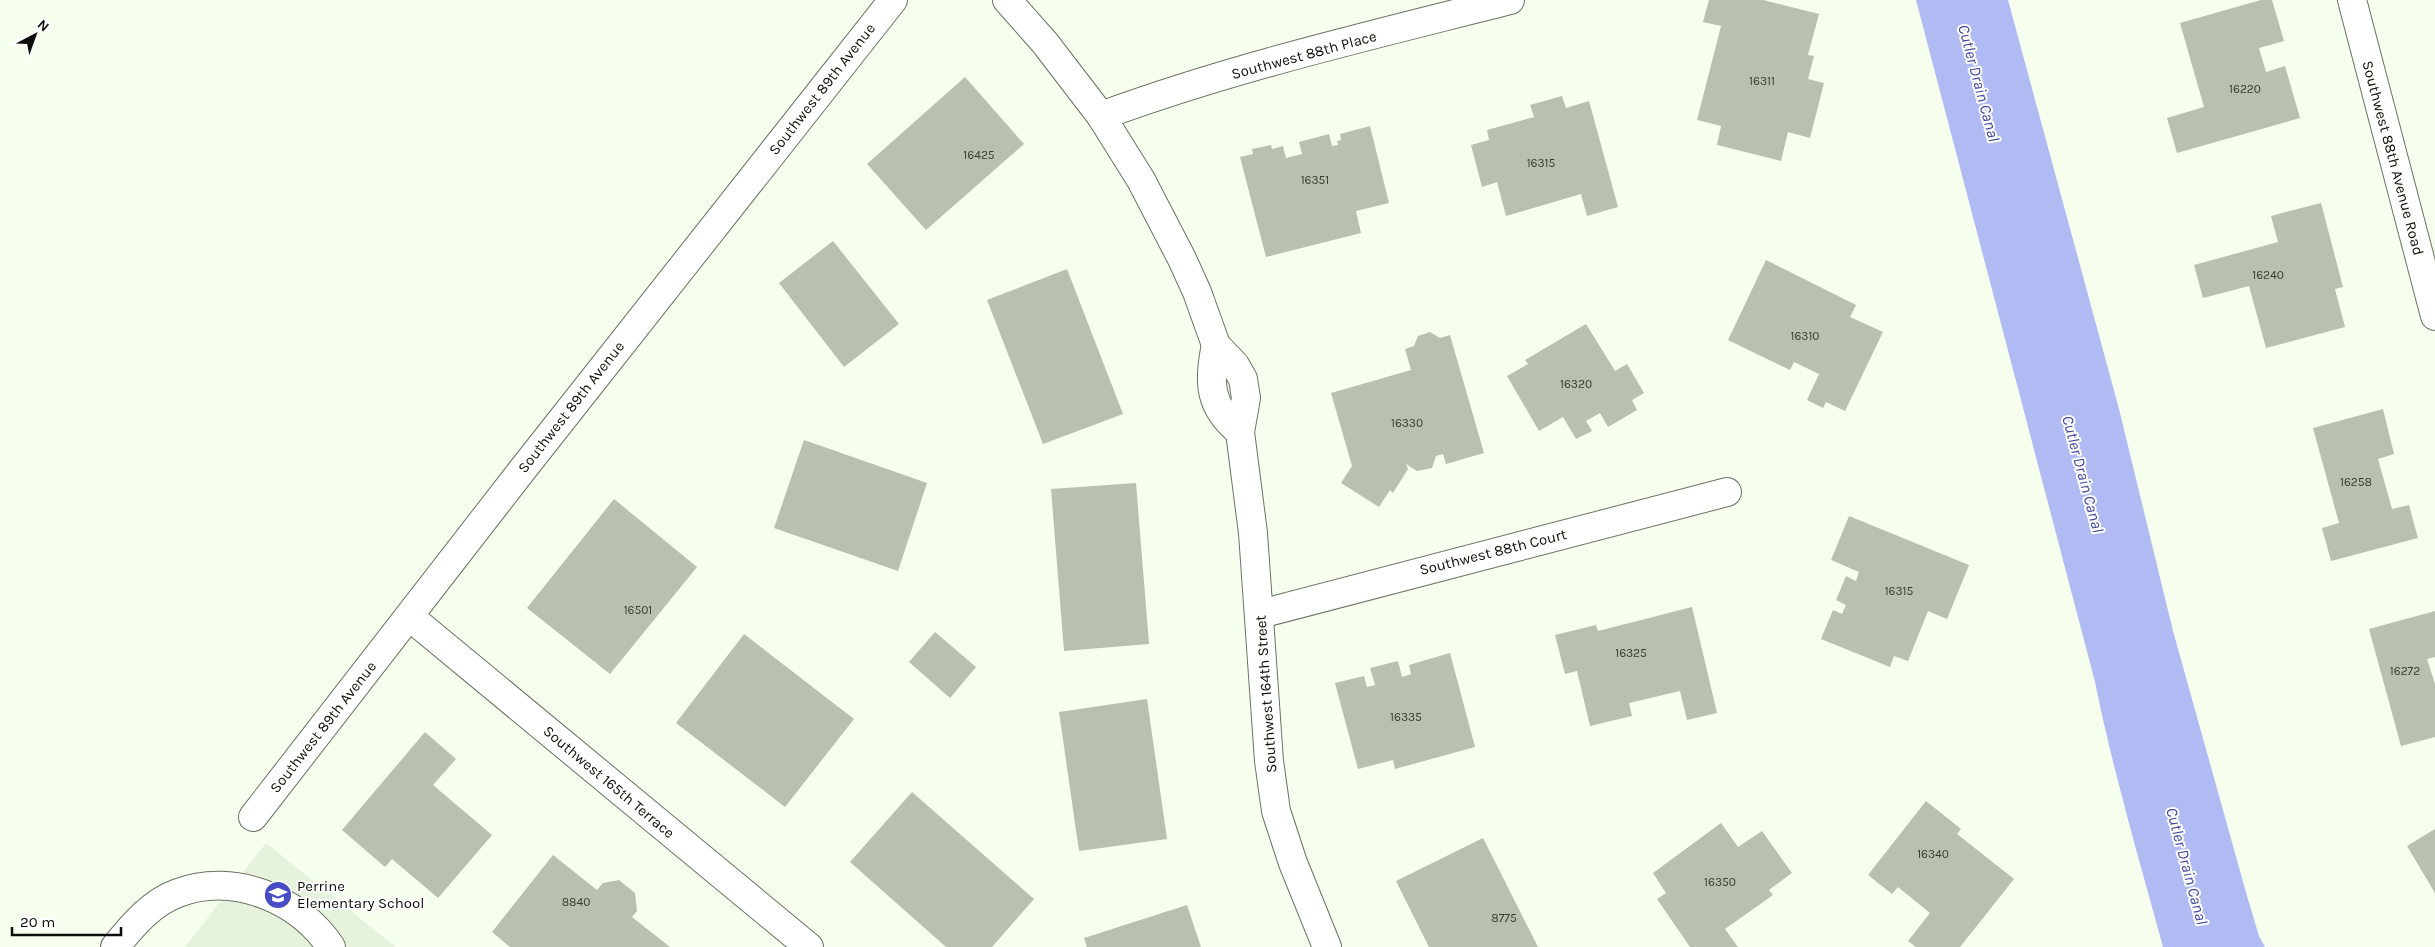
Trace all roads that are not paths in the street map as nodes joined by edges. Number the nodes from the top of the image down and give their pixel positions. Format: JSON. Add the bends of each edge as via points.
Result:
{"nodes":[{"id":1,"x":893,"y":0,"type":"edge"},
{"id":2,"x":1007,"y":0,"type":"edge"},
{"id":3,"x":1510,"y":0,"type":"edge"},
{"id":4,"x":2352,"y":0,"type":"edge"},
{"id":5,"x":1101,"y":116,"type":"junction"},
{"id":6,"x":2435,"y":316,"type":"edge"},
{"id":7,"x":1727,"y":492,"type":"dead end"},
{"id":8,"x":1260,"y":614,"type":"junction"},
{"id":9,"x":410,"y":617,"type":"junction"},
{"id":10,"x":253,"y":817,"type":"dead end"},
{"id":11,"x":116,"y":947,"type":"edge"},
{"id":12,"x":332,"y":947,"type":"edge"},
{"id":13,"x":809,"y":947,"type":"edge"},
{"id":14,"x":1327,"y":947,"type":"edge"}],
"edges":[{"from":1,"to":9,"type":"street","name":"Southwest 89th Avenue"},
{"from":2,"to":5,"type":"street","name":"Southwest 164th Street"},
{"from":3,"to":5,"type":"street","name":"Southwest 88th Place","via":[[1148,98]]},
{"from":4,"to":6,"type":"street","name":"Southwest 88th Avenue Road"},
{"from":5,"to":8,"type":"street","name":"Southwest 164th Street","via":[[1164,222],[1197,292],[1216,346],[1210,369],[1211,387],[1228,422],[1240,432]]},
{"from":7,"to":8,"type":"street","name":"Southwest 88th Court"},
{"from":8,"to":14,"type":"street","name":"Southwest 164th Street","via":[[1269,761],[1276,811]]},
{"from":9,"to":10,"type":"street","name":"Southwest 89th Avenue"},
{"from":9,"to":13,"type":"street","name":"Southwest 165th Terrace"},
{"from":11,"to":12,"type":"street","via":[[152,907],[177,893],[204,886],[264,892],[308,920]]}]}
